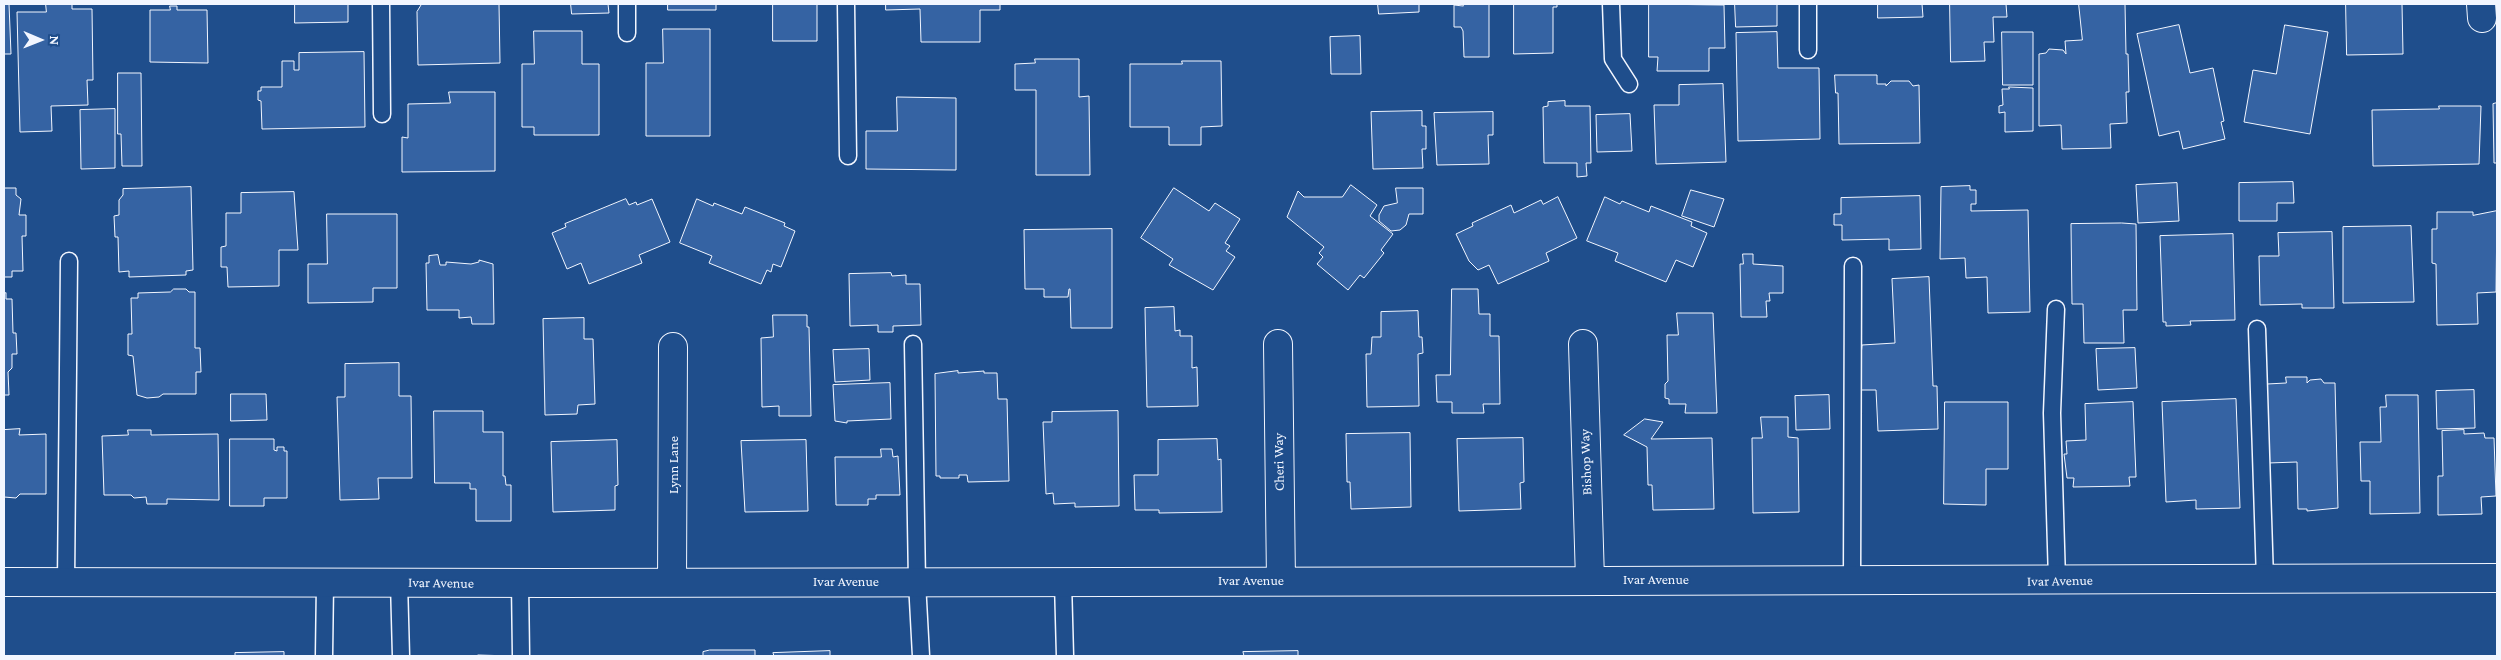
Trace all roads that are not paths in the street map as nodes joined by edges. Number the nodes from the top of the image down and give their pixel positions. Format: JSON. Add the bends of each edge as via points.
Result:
{"nodes":[{"id":1,"x":381,"y":4,"type":"edge"},
{"id":2,"x":627,"y":4,"type":"edge"},
{"id":3,"x":846,"y":4,"type":"edge"},
{"id":4,"x":1612,"y":4,"type":"edge"},
{"id":5,"x":1808,"y":4,"type":"edge"},
{"id":6,"x":627,"y":32,"type":"dead end"},
{"id":7,"x":1808,"y":50,"type":"dead end"},
{"id":8,"x":1628,"y":84,"type":"dead end"},
{"id":9,"x":382,"y":114,"type":"dead end"},
{"id":10,"x":848,"y":156,"type":"dead end"},
{"id":11,"x":69,"y":261,"type":"dead end"},
{"id":12,"x":1853,"y":266,"type":"dead end"},
{"id":13,"x":2056,"y":309,"type":"dead end"},
{"id":14,"x":2257,"y":329,"type":"dead end"},
{"id":15,"x":912,"y":344,"type":"dead end"},
{"id":16,"x":1278,"y":344,"type":"dead end"},
{"id":17,"x":1583,"y":344,"type":"dead end"},
{"id":18,"x":674,"y":347,"type":"dead end"},
{"id":19,"x":2497,"y":578,"type":"edge"},
{"id":20,"x":1590,"y":580,"type":"junction"},
{"id":21,"x":1852,"y":580,"type":"junction"},
{"id":22,"x":2056,"y":580,"type":"junction"},
{"id":23,"x":2264,"y":580,"type":"junction"},
{"id":24,"x":1281,"y":581,"type":"junction"},
{"id":25,"x":4,"y":582,"type":"edge"},
{"id":26,"x":66,"y":582,"type":"junction"},
{"id":27,"x":399,"y":582,"type":"junction"},
{"id":28,"x":917,"y":582,"type":"junction"},
{"id":29,"x":1064,"y":582,"type":"junction"},
{"id":30,"x":325,"y":583,"type":"junction"},
{"id":31,"x":520,"y":583,"type":"junction"},
{"id":32,"x":672,"y":583,"type":"junction"},
{"id":33,"x":324,"y":656,"type":"edge"},
{"id":34,"x":401,"y":656,"type":"edge"},
{"id":35,"x":521,"y":656,"type":"edge"},
{"id":36,"x":921,"y":656,"type":"edge"},
{"id":37,"x":1065,"y":656,"type":"edge"}],
"edges":[{"from":1,"to":9,"type":"lane"},
{"from":2,"to":6,"type":"lane"},
{"from":3,"to":10,"type":"lane"},
{"from":4,"to":8,"type":"lane","via":[[1613,59]]},
{"from":5,"to":7,"type":"lane"},
{"from":11,"to":26,"type":"lane"},
{"from":12,"to":21,"type":"lane"},
{"from":13,"to":22,"type":"lane","via":[[2052,413]]},
{"from":14,"to":23,"type":"lane"},
{"from":15,"to":28,"type":"lane"},
{"from":16,"to":24,"type":"street","name":"Cheri Way"},
{"from":17,"to":20,"type":"street","name":"Bishop Way"},
{"from":18,"to":32,"type":"street","name":"Lynn Lane"},
{"from":19,"to":23,"type":"street","name":"Ivar Avenue"},
{"from":20,"to":21,"type":"street","name":"Ivar Avenue"},
{"from":20,"to":24,"type":"street","name":"Ivar Avenue"},
{"from":21,"to":22,"type":"street","name":"Ivar Avenue"},
{"from":22,"to":23,"type":"street","name":"Ivar Avenue"},
{"from":24,"to":29,"type":"street","name":"Ivar Avenue"},
{"from":25,"to":26,"type":"street","name":"Ivar Avenue"},
{"from":26,"to":30,"type":"street","name":"Ivar Avenue"},
{"from":27,"to":30,"type":"street","name":"Ivar Avenue"},
{"from":27,"to":31,"type":"street","name":"Ivar Avenue"},
{"from":27,"to":34,"type":"lane"},
{"from":28,"to":29,"type":"street","name":"Ivar Avenue"},
{"from":28,"to":32,"type":"street","name":"Ivar Avenue"},
{"from":28,"to":36,"type":"lane"},
{"from":29,"to":37,"type":"lane"},
{"from":30,"to":33,"type":"lane"},
{"from":31,"to":32,"type":"street","name":"Ivar Avenue"},
{"from":31,"to":35,"type":"lane"}]}
